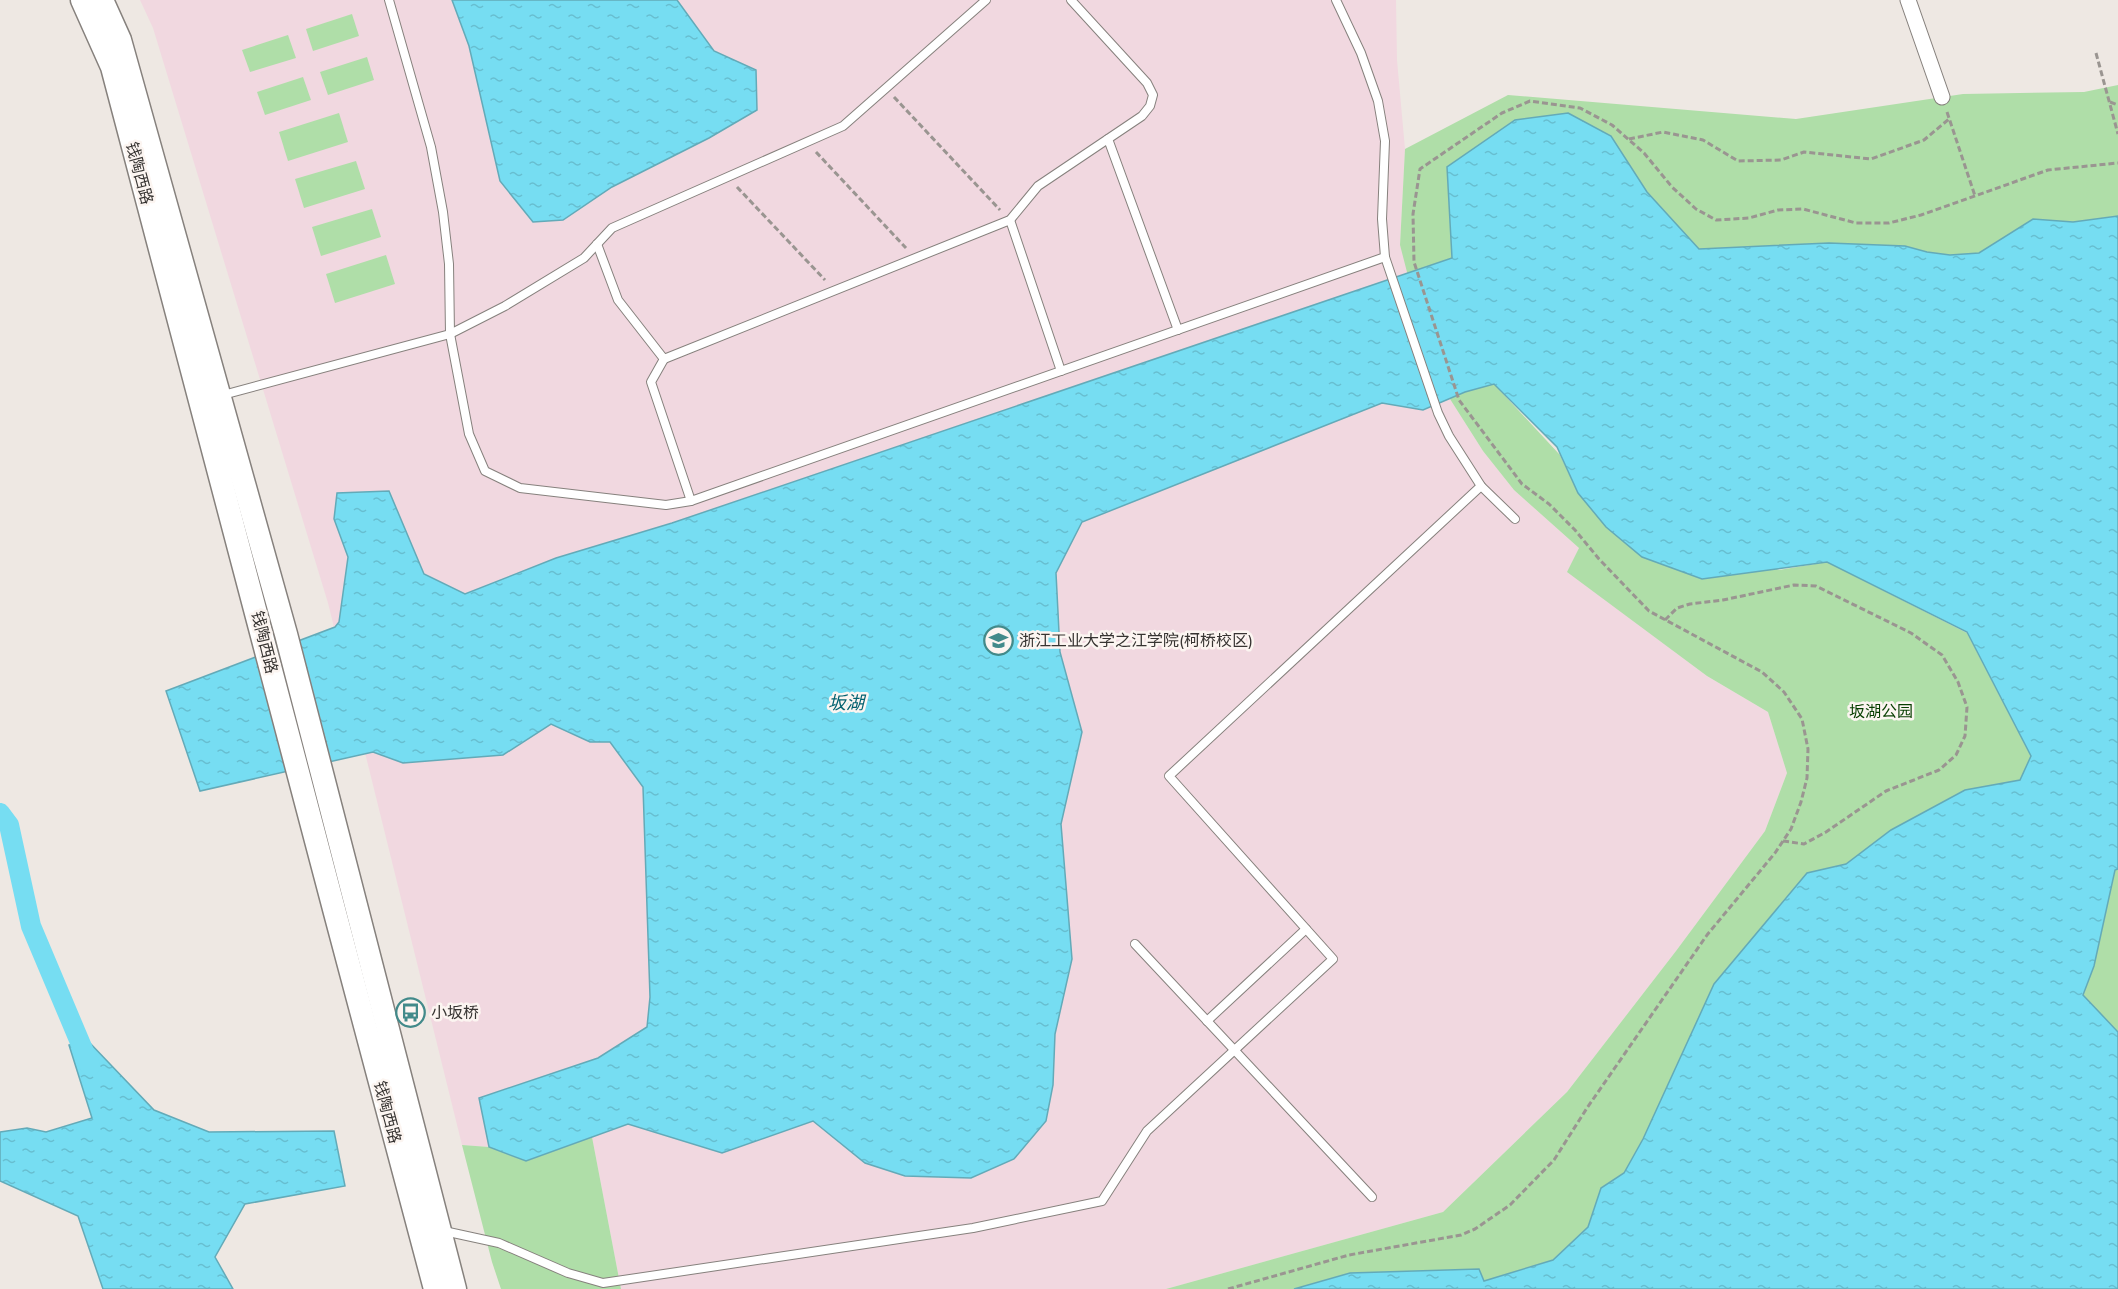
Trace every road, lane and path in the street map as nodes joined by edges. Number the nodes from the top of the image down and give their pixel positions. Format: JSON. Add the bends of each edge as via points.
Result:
{"nodes":[{"id":1,"x":82,"y":0,"type":"edge"},
{"id":2,"x":102,"y":0,"type":"edge"},
{"id":3,"x":389,"y":0,"type":"edge"},
{"id":4,"x":986,"y":0,"type":"edge"},
{"id":5,"x":1071,"y":0,"type":"edge"},
{"id":6,"x":1336,"y":0,"type":"edge"},
{"id":7,"x":1908,"y":0,"type":"edge"},
{"id":8,"x":2096,"y":53,"type":"dead end"},
{"id":9,"x":886,"y":88,"type":"junction"},
{"id":10,"x":1942,"y":97,"type":"joint"},
{"id":11,"x":2110,"y":102,"type":"junction"},
{"id":12,"x":2118,"y":105,"type":"edge"},
{"id":13,"x":1949,"y":119,"type":"junction"},
{"id":14,"x":2118,"y":134,"type":"edge"},
{"id":15,"x":1108,"y":139,"type":"junction"},
{"id":16,"x":1628,"y":139,"type":"junction"},
{"id":17,"x":807,"y":142,"type":"junction"},
{"id":18,"x":2118,"y":163,"type":"edge"},
{"id":19,"x":728,"y":177,"type":"junction"},
{"id":20,"x":1976,"y":195,"type":"junction"},
{"id":21,"x":1010,"y":220,"type":"junction"},
{"id":22,"x":597,"y":244,"type":"junction"},
{"id":23,"x":1385,"y":257,"type":"junction"},
{"id":24,"x":915,"y":258,"type":"junction"},
{"id":25,"x":834,"y":290,"type":"junction"},
{"id":26,"x":1178,"y":330,"type":"junction"},
{"id":27,"x":450,"y":334,"type":"junction"},
{"id":28,"x":664,"y":359,"type":"junction"},
{"id":29,"x":1061,"y":371,"type":"junction"},
{"id":30,"x":210,"y":398,"type":"junction"},
{"id":31,"x":1481,"y":486,"type":"junction"},
{"id":32,"x":691,"y":501,"type":"junction"},
{"id":33,"x":1515,"y":519,"type":"dead end"},
{"id":34,"x":1665,"y":620,"type":"junction"},
{"id":35,"x":309,"y":775,"type":"junction"},
{"id":36,"x":1783,"y":841,"type":"junction"},
{"id":37,"x":1306,"y":929,"type":"junction"},
{"id":38,"x":1135,"y":944,"type":"dead end"},
{"id":39,"x":1207,"y":1021,"type":"junction"},
{"id":40,"x":1234,"y":1050,"type":"junction"},
{"id":41,"x":1372,"y":1197,"type":"dead end"},
{"id":42,"x":440,"y":1230,"type":"junction"},
{"id":43,"x":435,"y":1289,"type":"edge"},
{"id":44,"x":455,"y":1289,"type":"edge"},
{"id":45,"x":1228,"y":1289,"type":"edge"}],
"edges":[{"from":1,"to":30,"type":"street","name":"钱陶西路","via":[[112,67]]},
{"from":2,"to":30,"type":"street","name":"钱陶西路","via":[[120,40]]},
{"from":3,"to":27,"type":"lane","via":[[432,147],[450,264]]},
{"from":4,"to":9,"type":"lane"},
{"from":5,"to":15,"type":"lane","via":[[1154,95],[1142,116]]},
{"from":6,"to":23,"type":"lane","via":[[1378,101],[1385,141]]},
{"from":7,"to":10,"type":"street"},
{"from":8,"to":11,"type":"path"},
{"from":9,"to":17,"type":"lane","via":[[843,126]]},
{"from":9,"to":21,"type":"path"},
{"from":10,"to":13,"type":"path"},
{"from":11,"to":12,"type":"path"},
{"from":11,"to":14,"type":"path"},
{"from":13,"to":16,"type":"path","via":[[1924,140],[1871,159],[1804,152],[1781,160],[1738,160],[1703,140],[1663,132]]},
{"from":13,"to":20,"type":"path"},
{"from":15,"to":21,"type":"lane","via":[[1038,186]]},
{"from":15,"to":26,"type":"lane"},
{"from":16,"to":20,"type":"path","via":[[1672,187],[1696,209],[1716,220],[1803,209],[1856,223],[1889,223]]},
{"from":16,"to":34,"type":"path","via":[[1612,125],[1580,108],[1530,101],[1502,113],[1420,169],[1413,214],[1414,262],[1459,400],[1522,484],[1575,530],[1648,611]]},
{"from":17,"to":19,"type":"lane"},
{"from":17,"to":24,"type":"path"},
{"from":18,"to":20,"type":"path","via":[[2048,170]]},
{"from":19,"to":22,"type":"lane","via":[[612,228]]},
{"from":19,"to":25,"type":"path"},
{"from":21,"to":24,"type":"lane"},
{"from":21,"to":29,"type":"lane"},
{"from":22,"to":27,"type":"lane","via":[[584,258]]},
{"from":22,"to":28,"type":"lane","via":[[618,300]]},
{"from":23,"to":26,"type":"lane"},
{"from":23,"to":31,"type":"lane","via":[[1438,413]]},
{"from":24,"to":25,"type":"lane"},
{"from":25,"to":28,"type":"lane"},
{"from":26,"to":29,"type":"lane"},
{"from":27,"to":30,"type":"lane"},
{"from":27,"to":32,"type":"lane","via":[[469,434],[485,471],[520,488],[666,505]]},
{"from":28,"to":32,"type":"lane","via":[[651,382]]},
{"from":29,"to":32,"type":"lane"},
{"from":30,"to":35,"type":"street","name":"钱陶西路"},
{"from":31,"to":33,"type":"lane"},
{"from":31,"to":37,"type":"lane","via":[[1169,776]]},
{"from":34,"to":36,"type":"path","via":[[1762,672],[1784,692],[1802,719],[1808,749],[1807,778],[1798,811]]},
{"from":34,"to":36,"type":"path","via":[[1677,608],[1690,604],[1794,585],[1816,586],[1911,633],[1942,655],[1958,682],[1967,707],[1965,736],[1956,755],[1939,770],[1886,791],[1804,844]]},
{"from":35,"to":42,"type":"street","name":"钱陶西路"},
{"from":35,"to":43,"type":"street","name":"钱陶西路"},
{"from":36,"to":45,"type":"path","via":[[1707,935],[1554,1160],[1510,1205],[1461,1235],[1349,1255]]},
{"from":37,"to":39,"type":"lane"},
{"from":37,"to":40,"type":"lane","via":[[1333,959]]},
{"from":38,"to":39,"type":"lane"},
{"from":39,"to":40,"type":"lane"},
{"from":40,"to":41,"type":"lane"},
{"from":40,"to":42,"type":"lane","via":[[1147,1131],[1102,1201],[974,1228],[603,1283],[568,1273],[499,1243]]},
{"from":42,"to":44,"type":"street","name":"钱陶西路"}]}
